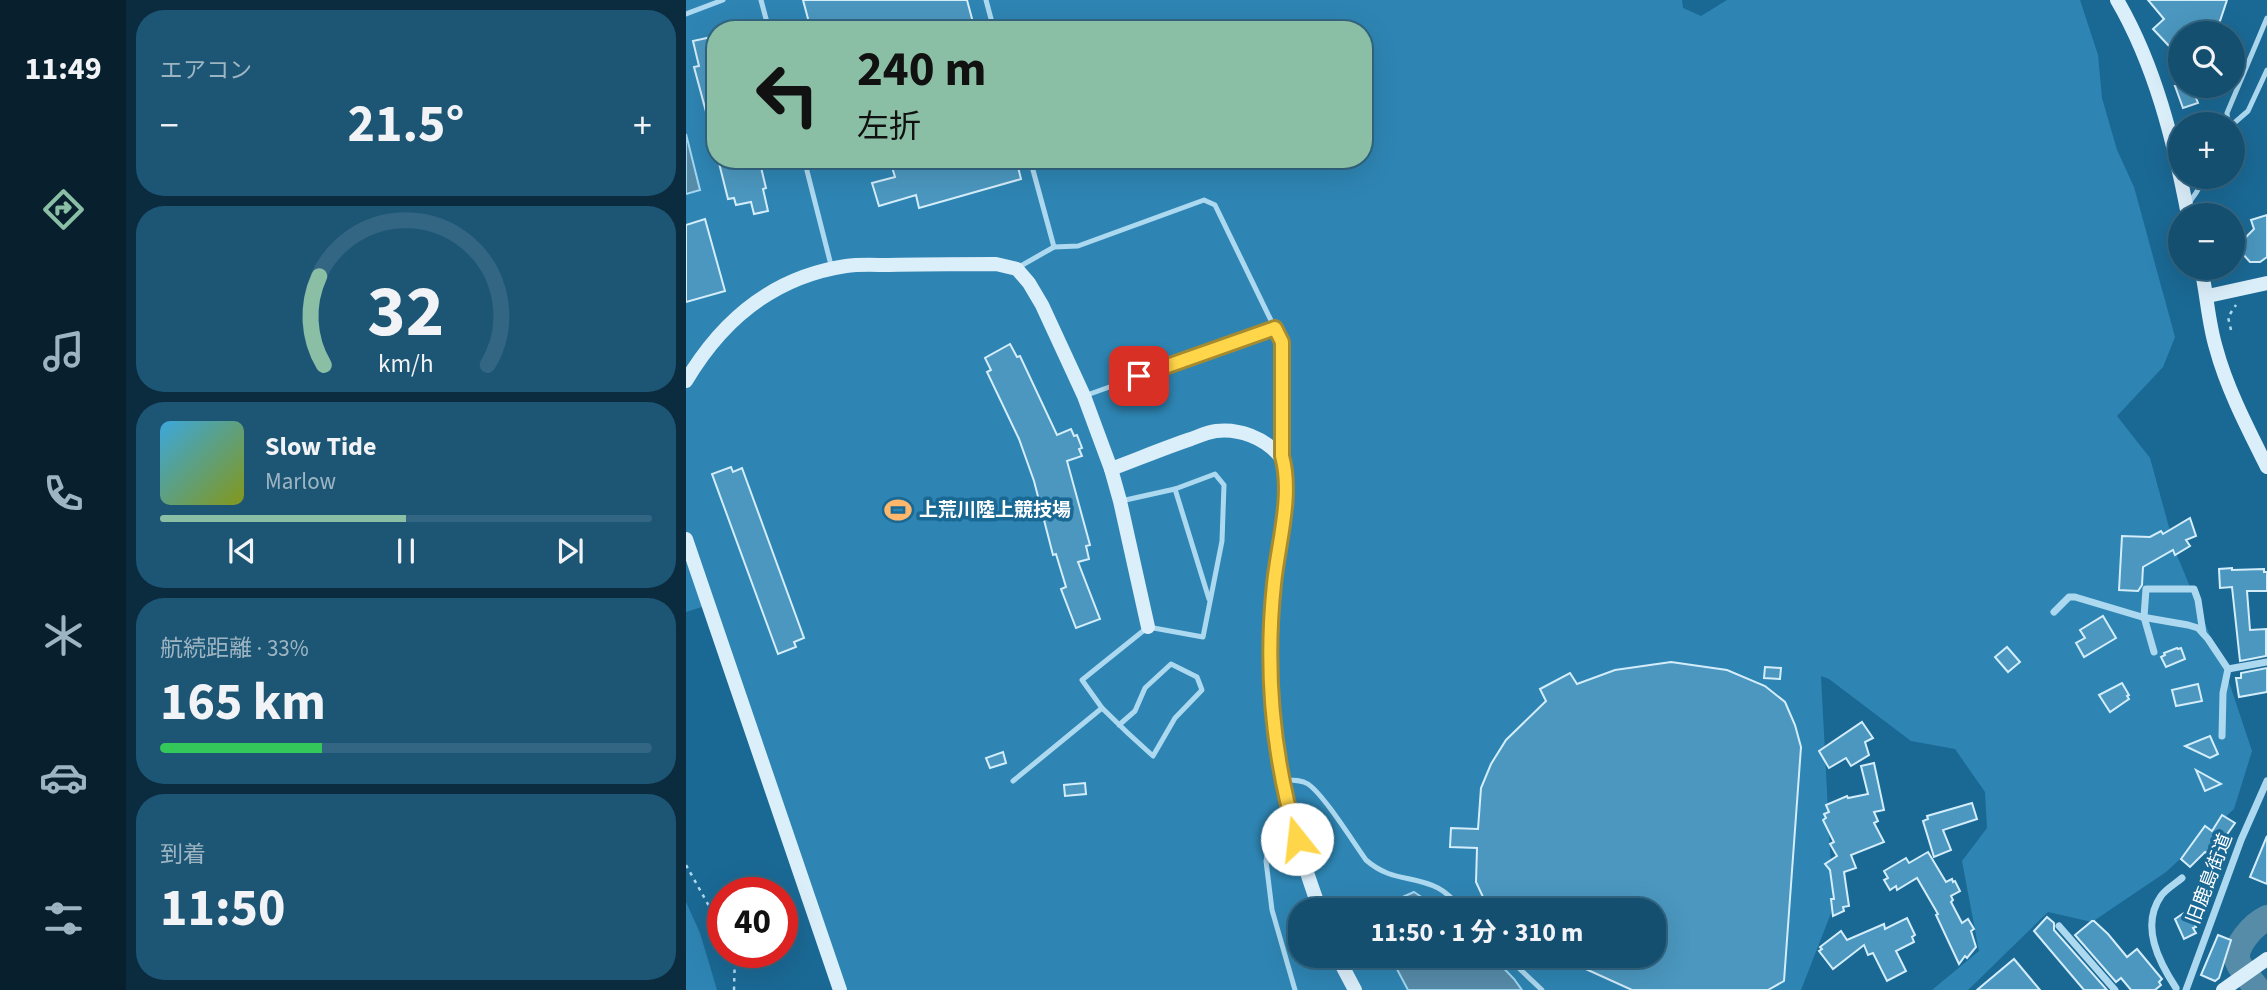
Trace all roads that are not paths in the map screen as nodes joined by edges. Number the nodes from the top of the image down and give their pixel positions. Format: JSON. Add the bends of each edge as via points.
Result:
{"nodes":[{"id":1,"x":723,"y":0,"type":"edge"},
{"id":2,"x":761,"y":0,"type":"edge"},
{"id":3,"x":986,"y":0,"type":"edge"},
{"id":4,"x":2117,"y":0,"type":"edge"},
{"id":5,"x":686,"y":14,"type":"edge"},
{"id":6,"x":2267,"y":18,"type":"edge"},
{"id":7,"x":767,"y":21,"type":"edge"},
{"id":8,"x":992,"y":21,"type":"edge"},
{"id":9,"x":2267,"y":70,"type":"edge"},
{"id":10,"x":2227,"y":112,"type":"edge"},
{"id":11,"x":2245,"y":113,"type":"edge"},
{"id":12,"x":806,"y":168,"type":"edge"},
{"id":13,"x":1032,"y":168,"type":"edge"},
{"id":14,"x":2185,"y":203,"type":"edge"},
{"id":15,"x":1054,"y":247,"type":"junction"},
{"id":16,"x":832,"y":269,"type":"junction"},
{"id":17,"x":1017,"y":269,"type":"junction"},
{"id":18,"x":2204,"y":280,"type":"edge"},
{"id":19,"x":2267,"y":283,"type":"edge"},
{"id":20,"x":2208,"y":296,"type":"junction"},
{"id":21,"x":1275,"y":328,"type":"junction"},
{"id":22,"x":686,"y":382,"type":"edge"},
{"id":23,"x":1084,"y":396,"type":"junction"},
{"id":24,"x":1282,"y":456,"type":"junction"},
{"id":25,"x":2267,"y":467,"type":"edge"},
{"id":26,"x":1111,"y":469,"type":"junction"},
{"id":27,"x":1175,"y":489,"type":"junction"},
{"id":28,"x":1120,"y":501,"type":"junction"},
{"id":29,"x":686,"y":539,"type":"edge"},
{"id":30,"x":1210,"y":600,"type":"junction"},
{"id":31,"x":2054,"y":612,"type":"dead end"},
{"id":32,"x":2144,"y":617,"type":"junction"},
{"id":33,"x":1148,"y":627,"type":"junction"},
{"id":34,"x":2204,"y":635,"type":"junction"},
{"id":35,"x":2154,"y":652,"type":"dead end"},
{"id":36,"x":2267,"y":662,"type":"edge"},
{"id":37,"x":2228,"y":669,"type":"junction"},
{"id":38,"x":1102,"y":708,"type":"junction"},
{"id":39,"x":1119,"y":725,"type":"junction"},
{"id":40,"x":2222,"y":736,"type":"dead end"},
{"id":41,"x":1283,"y":779,"type":"junction"},
{"id":42,"x":2267,"y":780,"type":"edge"},
{"id":43,"x":1013,"y":781,"type":"dead end"},
{"id":44,"x":1290,"y":815,"type":"junction"},
{"id":45,"x":2182,"y":878,"type":"dead end"},
{"id":46,"x":1316,"y":898,"type":"edge"},
{"id":47,"x":1452,"y":898,"type":"edge"},
{"id":48,"x":2059,"y":926,"type":"dead end"},
{"id":49,"x":2267,"y":959,"type":"edge"},
{"id":50,"x":1343,"y":968,"type":"edge"},
{"id":51,"x":1519,"y":968,"type":"edge"},
{"id":52,"x":2190,"y":978,"type":"junction"},
{"id":53,"x":2176,"y":989,"type":"edge"},
{"id":54,"x":840,"y":990,"type":"edge"},
{"id":55,"x":1295,"y":990,"type":"edge"},
{"id":56,"x":1354,"y":990,"type":"edge"},
{"id":57,"x":1542,"y":990,"type":"edge"},
{"id":58,"x":2115,"y":990,"type":"edge"},
{"id":59,"x":2186,"y":990,"type":"edge"},
{"id":60,"x":2223,"y":990,"type":"edge"}],
"edges":[{"from":1,"to":5,"type":"lane"},
{"from":2,"to":7,"type":"lane"},
{"from":3,"to":8,"type":"lane"},
{"from":4,"to":14,"type":"street","via":[[2152,76]]},
{"from":6,"to":10,"type":"lane"},
{"from":9,"to":11,"type":"lane"},
{"from":12,"to":16,"type":"lane"},
{"from":13,"to":15,"type":"lane"},
{"from":15,"to":17,"type":"lane"},
{"from":15,"to":21,"type":"lane","via":[[1078,246],[1204,200],[1215,205]]},
{"from":16,"to":17,"type":"street","via":[[847,265],[996,264]]},
{"from":16,"to":22,"type":"street","via":[[813,273],[750,304],[702,354]]},
{"from":17,"to":23,"type":"street","via":[[1042,305]]},
{"from":18,"to":20,"type":"street"},
{"from":19,"to":20,"type":"street"},
{"from":20,"to":25,"type":"street","via":[[2215,346]]},
{"from":21,"to":23,"type":"lane"},
{"from":21,"to":24,"type":"lane","via":[[1283,354]]},
{"from":23,"to":26,"type":"street"},
{"from":24,"to":26,"type":"street","via":[[1257,438],[1216,431]]},
{"from":24,"to":41,"type":"street","via":[[1286,472],[1274,583],[1271,679]]},
{"from":26,"to":28,"type":"street"},
{"from":27,"to":28,"type":"lane"},
{"from":27,"to":30,"type":"lane"},
{"from":27,"to":30,"type":"lane","via":[[1215,474],[1224,485],[1222,541]]},
{"from":28,"to":33,"type":"street"},
{"from":29,"to":54,"type":"street"},
{"from":30,"to":33,"type":"lane","via":[[1203,637]]},
{"from":31,"to":32,"type":"street","via":[[2075,597]]},
{"from":32,"to":34,"type":"street","via":[[2198,628]]},
{"from":32,"to":34,"type":"street","via":[[2146,589],[2194,589]]},
{"from":32,"to":35,"type":"street"},
{"from":33,"to":38,"type":"lane","via":[[1082,680]]},
{"from":34,"to":37,"type":"street"},
{"from":36,"to":37,"type":"street"},
{"from":37,"to":40,"type":"street"},
{"from":38,"to":39,"type":"lane"},
{"from":38,"to":43,"type":"lane"},
{"from":39,"to":39,"type":"lane","via":[[1153,756],[1175,719],[1202,690],[1197,677],[1171,664],[1145,688],[1135,711]]},
{"from":41,"to":44,"type":"street"},
{"from":41,"to":47,"type":"lane","via":[[1308,784],[1373,867],[1438,888]]},
{"from":42,"to":52,"type":"street","name":"旧鹿島街道"},
{"from":44,"to":46,"type":"street"},
{"from":44,"to":55,"type":"lane","via":[[1273,830],[1266,861],[1272,910]]},
{"from":45,"to":53,"type":"street","via":[[2162,893],[2152,927],[2155,948]]},
{"from":48,"to":58,"type":"street"},
{"from":49,"to":60,"type":"street"},
{"from":50,"to":56,"type":"street"},
{"from":51,"to":57,"type":"lane"},
{"from":52,"to":53,"type":"street"},
{"from":52,"to":59,"type":"street","name":"旧鹿島街道"}]}
